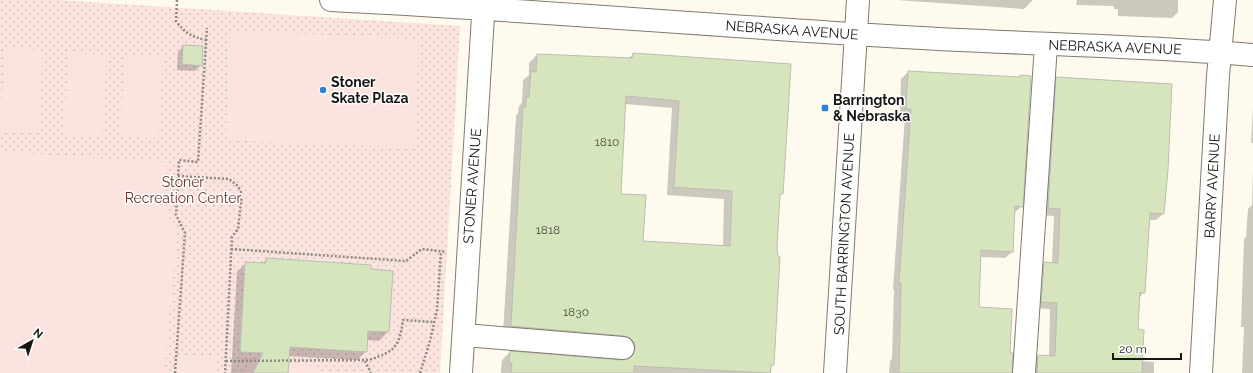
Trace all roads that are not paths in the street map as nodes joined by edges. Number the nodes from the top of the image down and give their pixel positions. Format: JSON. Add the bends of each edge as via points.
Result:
{"nodes":[{"id":1,"x":331,"y":0,"type":"edge"},
{"id":2,"x":858,"y":0,"type":"edge"},
{"id":3,"x":1225,"y":0,"type":"edge"},
{"id":4,"x":484,"y":4,"type":"edge"},
{"id":5,"x":856,"y":34,"type":"junction"},
{"id":6,"x":1046,"y":45,"type":"junction"},
{"id":7,"x":1221,"y":52,"type":"junction"},
{"id":8,"x":1253,"y":54,"type":"edge"},
{"id":9,"x":464,"y":335,"type":"junction"},
{"id":10,"x":623,"y":348,"type":"dead end"},
{"id":11,"x":462,"y":373,"type":"edge"},
{"id":12,"x":835,"y":373,"type":"edge"},
{"id":13,"x":1024,"y":373,"type":"edge"},
{"id":14,"x":1201,"y":373,"type":"edge"}],
"edges":[{"from":1,"to":4,"type":"street","name":"NEBRASKA AVENUE"},
{"from":2,"to":5,"type":"street","name":"SOUTH BARRINGTON AVENUE"},
{"from":3,"to":7,"type":"street","name":"BARRY AVENUE"},
{"from":4,"to":5,"type":"street","name":"NEBRASKA AVENUE"},
{"from":4,"to":9,"type":"street","name":"STONER AVENUE"},
{"from":5,"to":6,"type":"street","name":"NEBRASKA AVENUE"},
{"from":5,"to":12,"type":"street","name":"SOUTH BARRINGTON AVENUE"},
{"from":6,"to":7,"type":"street","name":"NEBRASKA AVENUE"},
{"from":6,"to":13,"type":"street"},
{"from":7,"to":8,"type":"street","name":"NEBRASKA AVENUE"},
{"from":7,"to":14,"type":"street","name":"BARRY AVENUE"},
{"from":9,"to":10,"type":"street"},
{"from":9,"to":11,"type":"street","name":"STONER AVENUE"}]}
